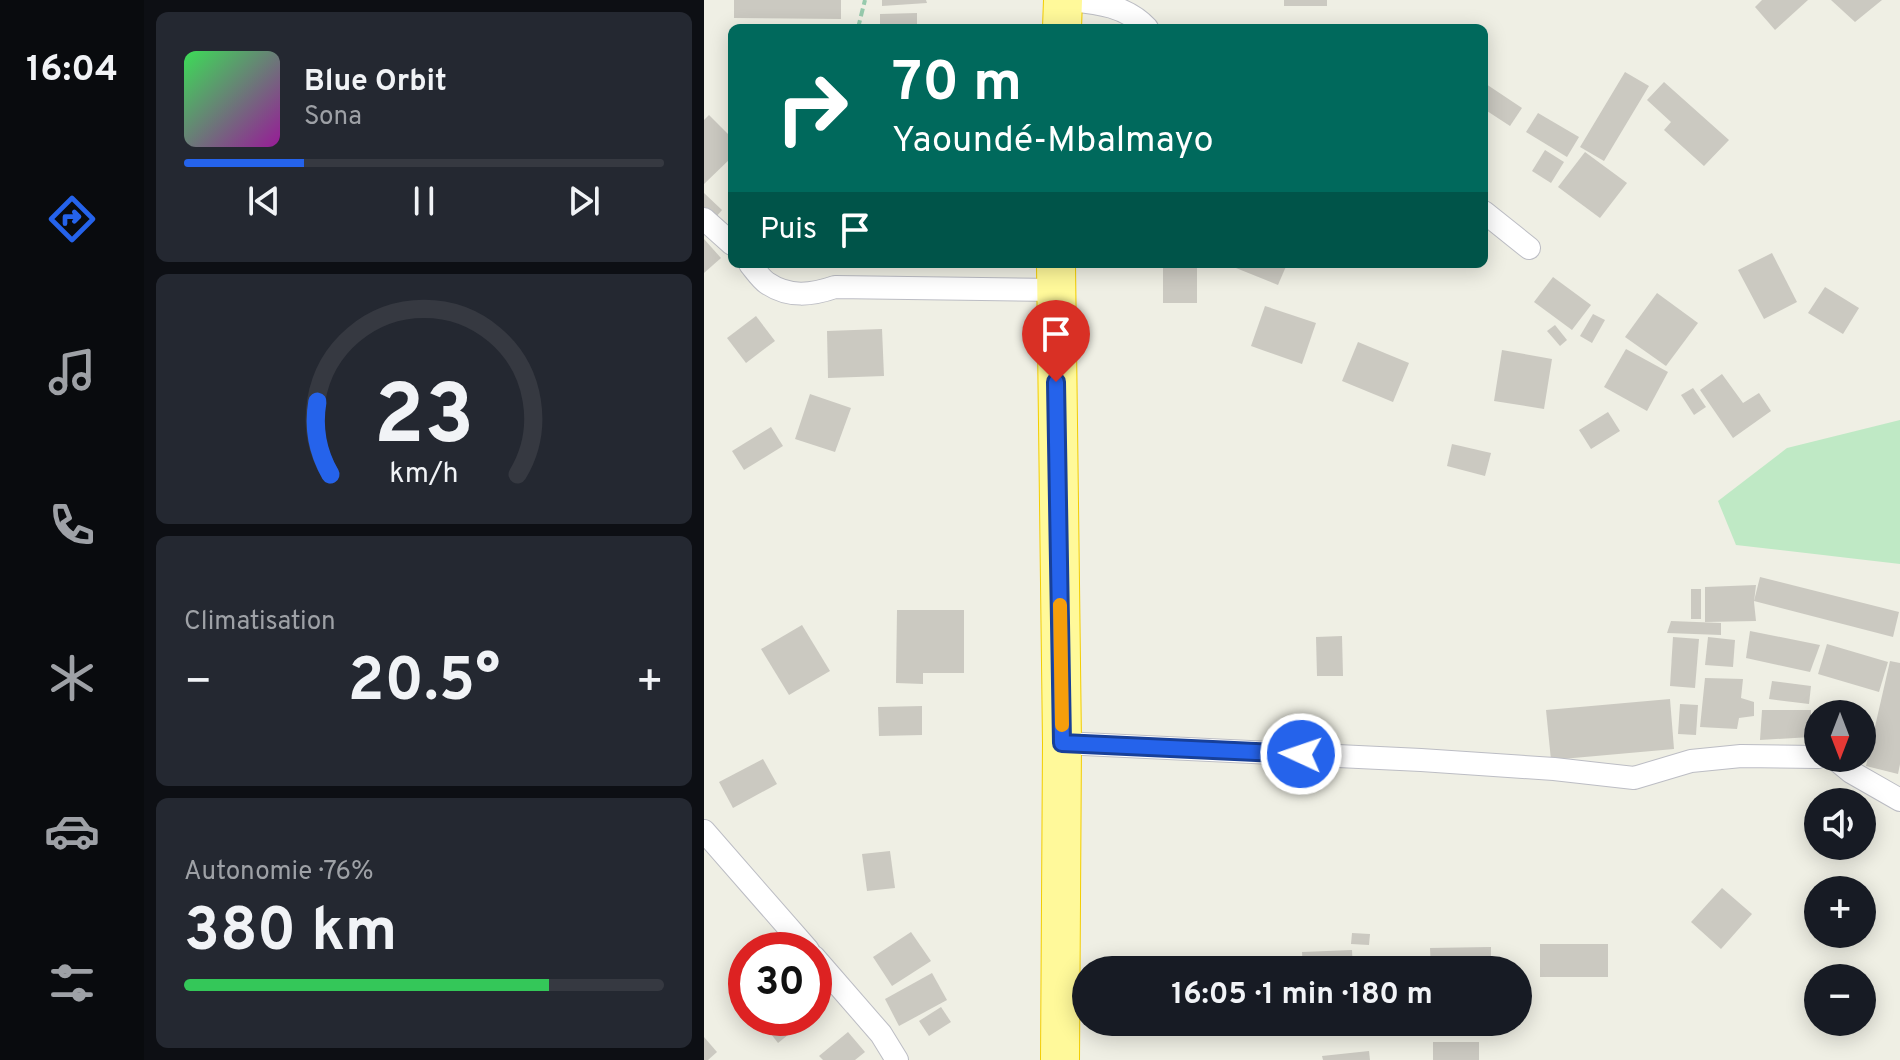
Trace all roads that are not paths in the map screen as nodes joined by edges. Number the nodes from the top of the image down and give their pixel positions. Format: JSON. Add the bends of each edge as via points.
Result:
{"nodes":[{"id":1,"x":1063,"y":0,"type":"edge"},
{"id":2,"x":1071,"y":0,"type":"edge"},
{"id":3,"x":1062,"y":24,"type":"edge"},
{"id":4,"x":1143,"y":24,"type":"edge"},
{"id":5,"x":1488,"y":215,"type":"edge"},
{"id":6,"x":704,"y":219,"type":"edge"},
{"id":7,"x":728,"y":240,"type":"edge"},
{"id":8,"x":1529,"y":248,"type":"dead end"},
{"id":9,"x":753,"y":268,"type":"edge"},
{"id":10,"x":1056,"y":277,"type":"edge"},
{"id":11,"x":1062,"y":743,"type":"junction"},
{"id":12,"x":1804,"y":757,"type":"edge"},
{"id":13,"x":1851,"y":772,"type":"edge"},
{"id":14,"x":1900,"y":800,"type":"edge"},
{"id":15,"x":704,"y":831,"type":"edge"},
{"id":16,"x":792,"y":932,"type":"edge"},
{"id":17,"x":832,"y":978,"type":"edge"},
{"id":18,"x":897,"y":1060,"type":"edge"},
{"id":19,"x":1060,"y":1060,"type":"edge"}],
"edges":[{"from":1,"to":3,"type":"highway"},
{"from":2,"to":4,"type":"street","via":[[1110,5]]},
{"from":5,"to":8,"type":"street"},
{"from":6,"to":7,"type":"street"},
{"from":9,"to":10,"type":"street","via":[[766,283],[789,293],[815,294],[835,287]]},
{"from":10,"to":11,"type":"highway"},
{"from":11,"to":12,"type":"street","via":[[1421,760],[1634,778],[1691,761]]},
{"from":11,"to":19,"type":"highway"},
{"from":13,"to":14,"type":"street"},
{"from":15,"to":16,"type":"street"},
{"from":17,"to":18,"type":"street"}]}
